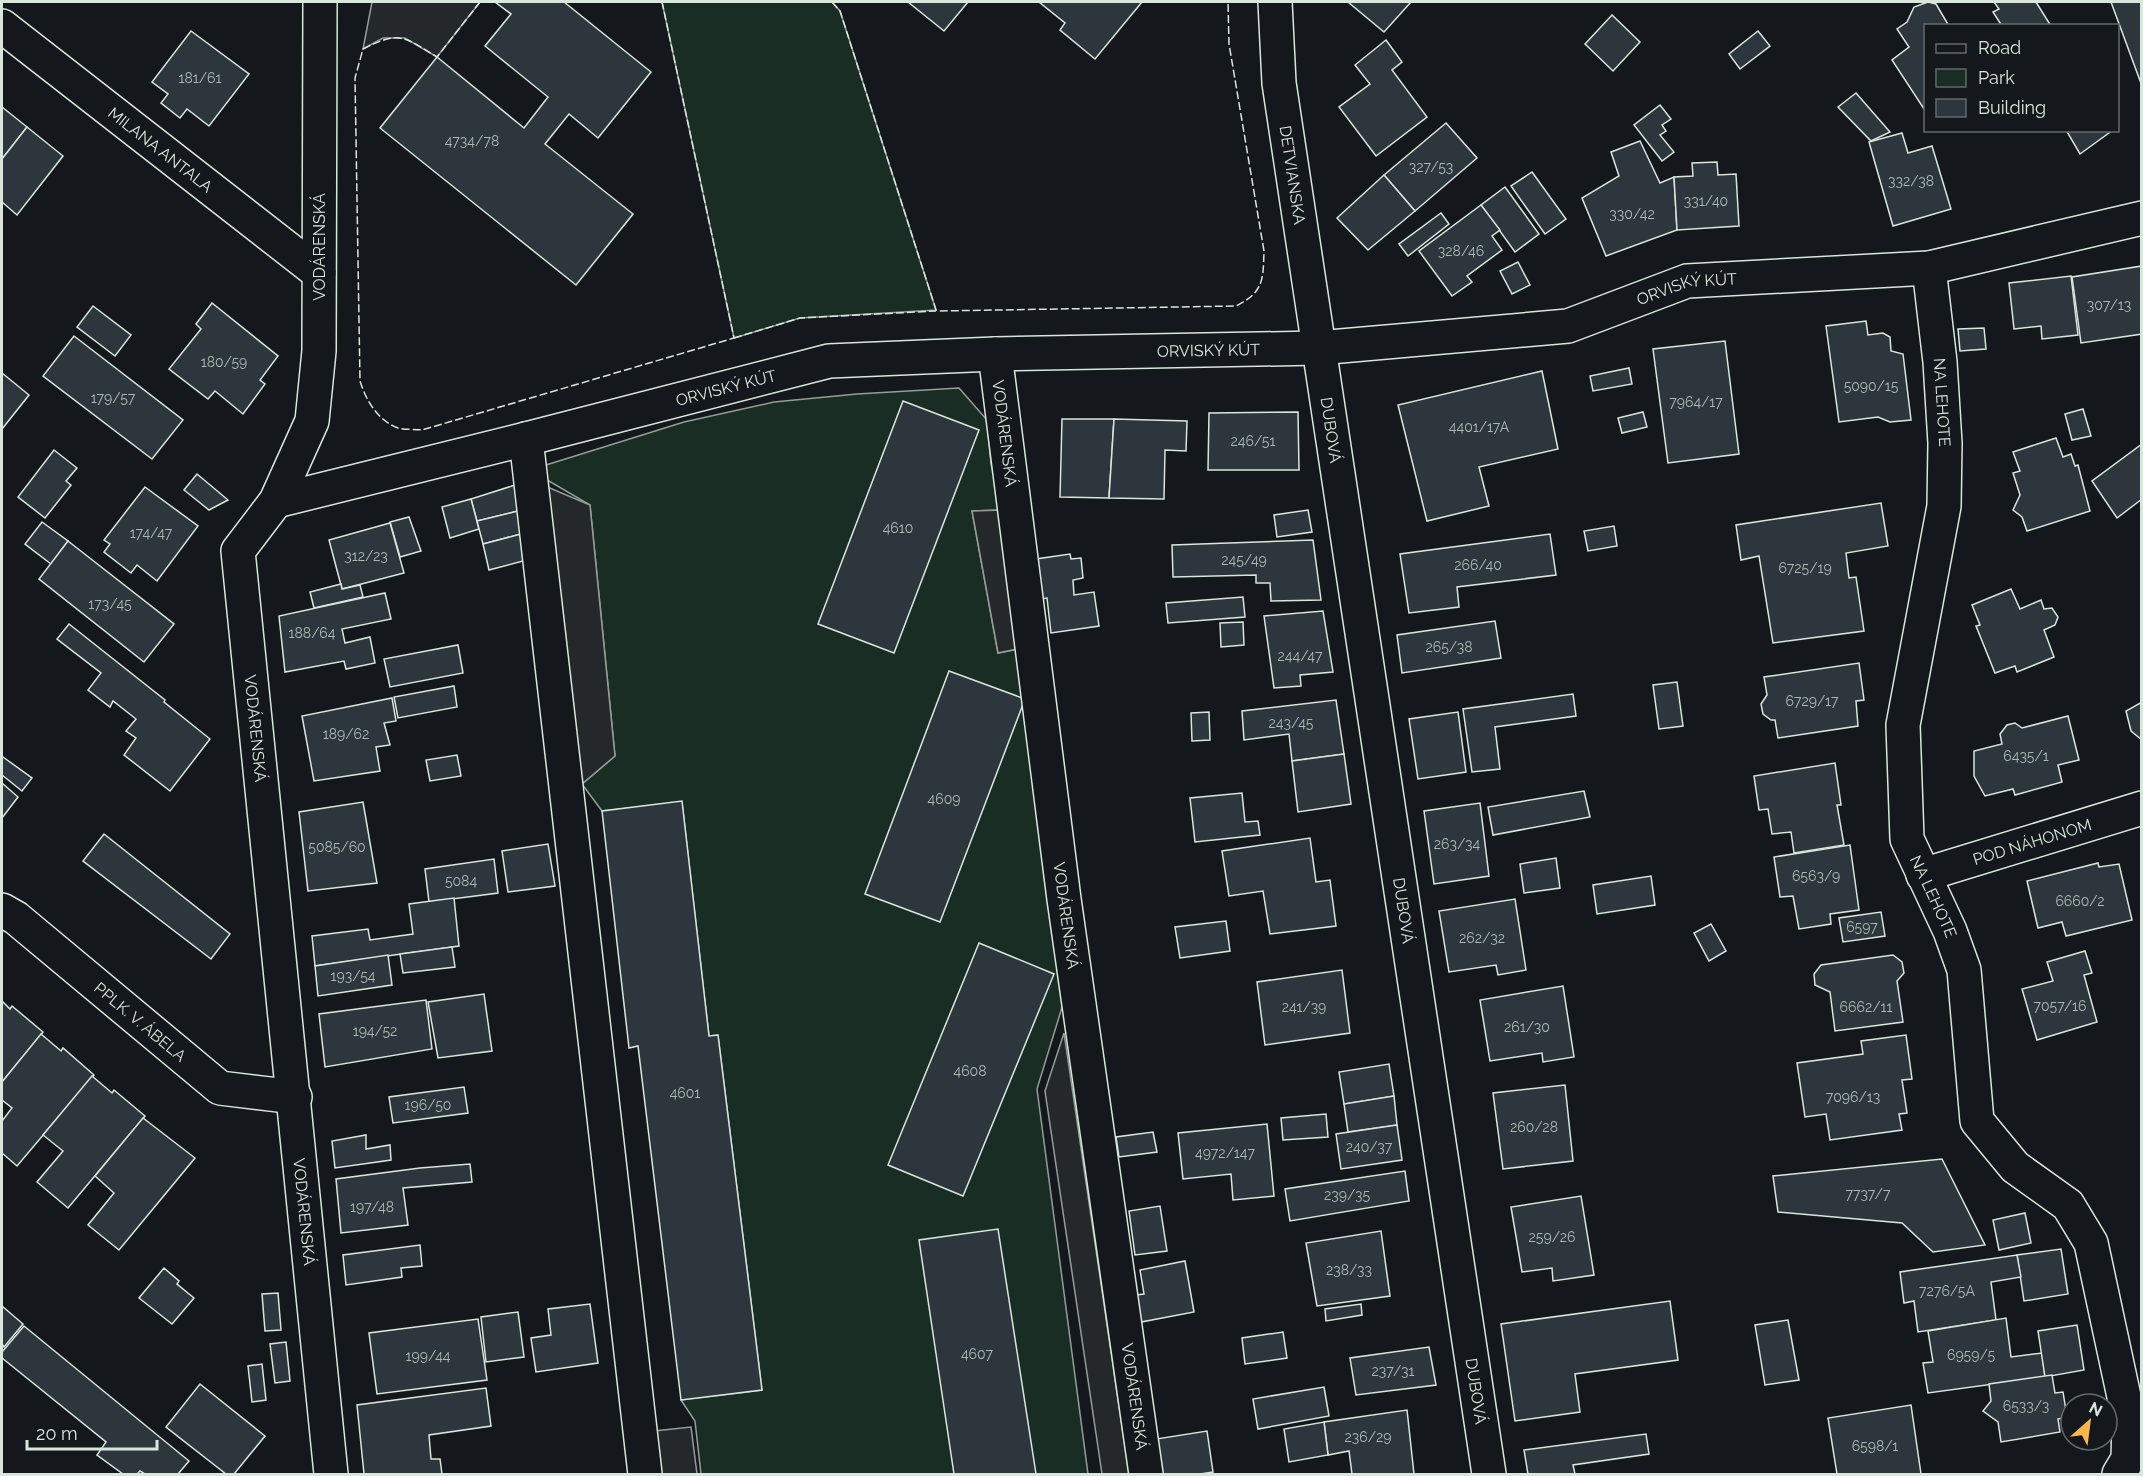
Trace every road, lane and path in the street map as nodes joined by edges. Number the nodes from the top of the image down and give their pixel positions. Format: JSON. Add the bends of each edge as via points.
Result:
{"nodes":[{"id":1,"x":320,"y":2,"type":"edge"},
{"id":2,"x":1275,"y":2,"type":"edge"},
{"id":3,"x":2,"y":26,"type":"edge"},
{"id":4,"x":2142,"y":218,"type":"edge"},
{"id":5,"x":1929,"y":268,"type":"junction"},
{"id":6,"x":319,"y":273,"type":"junction"},
{"id":7,"x":1318,"y":348,"type":"junction"},
{"id":8,"x":994,"y":354,"type":"junction"},
{"id":9,"x":526,"y":439,"type":"junction"},
{"id":10,"x":276,"y":501,"type":"junction"},
{"id":11,"x":2142,"y":808,"type":"edge"},
{"id":12,"x":1923,"y":875,"type":"junction"},
{"id":13,"x":2,"y":910,"type":"edge"},
{"id":14,"x":294,"y":1097,"type":"junction"},
{"id":15,"x":331,"y":1474,"type":"edge"},
{"id":16,"x":645,"y":1474,"type":"edge"},
{"id":17,"x":1146,"y":1474,"type":"edge"},
{"id":18,"x":1489,"y":1474,"type":"edge"},
{"id":19,"x":2119,"y":1474,"type":"edge"}],
"edges":[{"from":1,"to":6,"type":"street","name":"VODÁRENSKÁ"},
{"from":2,"to":7,"type":"street","name":"DETVIANSKA","via":[[1279,83]]},
{"from":3,"to":6,"type":"street","name":"MILANA ANTALA"},
{"from":4,"to":5,"type":"street","name":"ORVISKÝ KÚT"},
{"from":5,"to":7,"type":"street","name":"ORVISKÝ KÚT","via":[[1687,281],[1568,326]]},
{"from":5,"to":12,"type":"street","name":"NA LEHOTE","via":[[1943,408],[1944,506],[1903,725],[1907,839]]},
{"from":6,"to":10,"type":"street","name":"VODÁRENSKÁ","via":[[319,351],[312,421]]},
{"from":7,"to":8,"type":"street","name":"ORVISKÝ KÚT"},
{"from":7,"to":18,"type":"street","name":"DUBOVÁ"},
{"from":8,"to":9,"type":"street","name":"ORVISKÝ KÚT","via":[[829,361]]},
{"from":8,"to":17,"type":"street","name":"VODÁRENSKÁ"},
{"from":9,"to":10,"type":"street","name":"ORVISKÝ KÚT"},
{"from":9,"to":16,"type":"street"},
{"from":10,"to":14,"type":"street","name":"VODÁRENSKÁ","via":[[238,551]]},
{"from":11,"to":12,"type":"street","name":"POD NÁHONOM"},
{"from":12,"to":19,"type":"street","name":"NA LEHOTE","via":[[1964,970],[1977,1121],[2015,1167],[2068,1205],[2091,1243],[2128,1420],[2128,1459]]},
{"from":13,"to":14,"type":"street","name":"PPLK. V. ÁBELA","via":[[220,1088]]},
{"from":14,"to":15,"type":"street","name":"VODÁRENSKÁ"}]}
